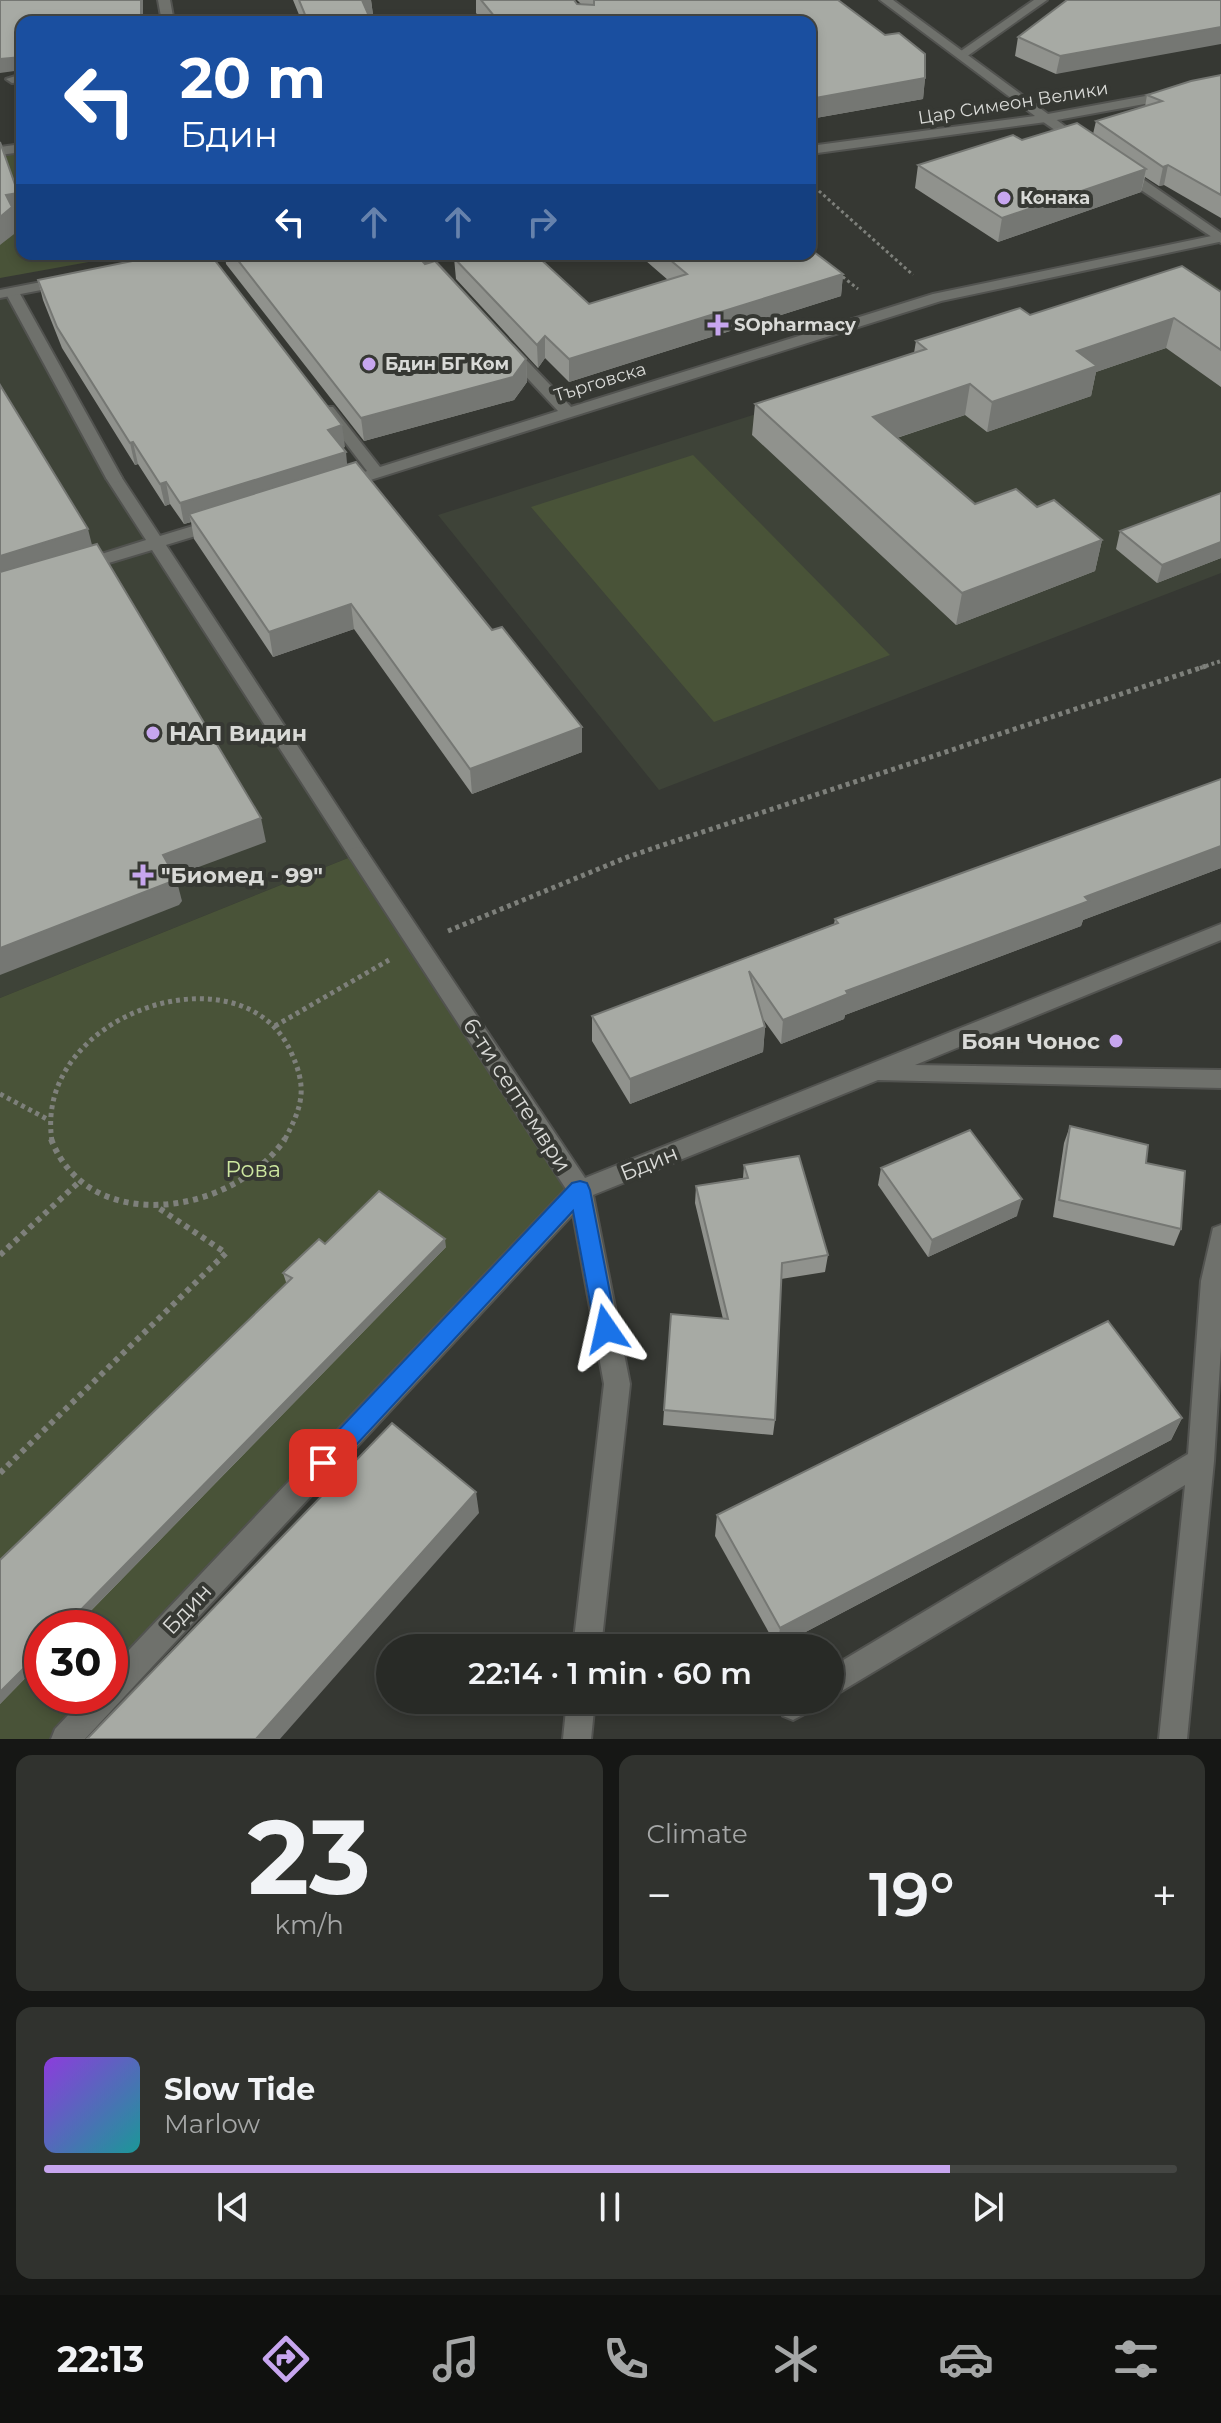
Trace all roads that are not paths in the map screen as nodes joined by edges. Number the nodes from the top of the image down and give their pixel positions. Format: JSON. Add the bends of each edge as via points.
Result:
{"nodes":[{"id":1,"x":886,"y":0,"type":"edge"},
{"id":2,"x":1041,"y":0,"type":"edge"},
{"id":3,"x":962,"y":55,"type":"junction"},
{"id":4,"x":1221,"y":86,"type":"edge"},
{"id":5,"x":1046,"y":118,"type":"junction"},
{"id":6,"x":816,"y":149,"type":"edge"},
{"id":7,"x":1096,"y":153,"type":"edge"},
{"id":8,"x":1108,"y":161,"type":"edge"},
{"id":9,"x":1220,"y":239,"type":"edge"},
{"id":10,"x":425,"y":260,"type":"edge"},
{"id":11,"x":87,"y":277,"type":"edge"},
{"id":12,"x":6,"y":293,"type":"edge"},
{"id":13,"x":462,"y":300,"type":"edge"},
{"id":14,"x":494,"y":334,"type":"edge"},
{"id":15,"x":319,"y":398,"type":"edge"},
{"id":16,"x":568,"y":413,"type":"junction"},
{"id":17,"x":377,"y":473,"type":"junction"},
{"id":18,"x":332,"y":487,"type":"edge"},
{"id":19,"x":229,"y":520,"type":"edge"},
{"id":20,"x":155,"y":543,"type":"junction"},
{"id":21,"x":70,"y":569,"type":"edge"},
{"id":22,"x":1221,"y":932,"type":"edge"},
{"id":23,"x":877,"y":1073,"type":"junction"},
{"id":24,"x":1221,"y":1079,"type":"edge"},
{"id":25,"x":580,"y":1190,"type":"junction"},
{"id":26,"x":1221,"y":1235,"type":"edge"},
{"id":27,"x":1217,"y":1284,"type":"edge"},
{"id":28,"x":1201,"y":1461,"type":"junction"},
{"id":29,"x":589,"y":1634,"type":"edge"},
{"id":30,"x":128,"y":1672,"type":"edge"},
{"id":31,"x":844,"y":1676,"type":"edge"},
{"id":32,"x":89,"y":1714,"type":"edge"},
{"id":33,"x":580,"y":1714,"type":"edge"},
{"id":34,"x":65,"y":1739,"type":"edge"},
{"id":35,"x":577,"y":1739,"type":"edge"},
{"id":36,"x":1173,"y":1739,"type":"edge"}],
"edges":[{"from":1,"to":3,"type":"street"},
{"from":2,"to":3,"type":"street"},
{"from":3,"to":5,"type":"street"},
{"from":4,"to":5,"type":"street","name":"Цар Симеон Велики"},
{"from":5,"to":6,"type":"street","name":"Цар Симеон Велики"},
{"from":5,"to":7,"type":"street"},
{"from":8,"to":9,"type":"street"},
{"from":9,"to":16,"type":"street","name":"Търговска","via":[[938,297]]},
{"from":10,"to":13,"type":"street"},
{"from":11,"to":12,"type":"street"},
{"from":12,"to":20,"type":"street","name":"6-ти септември"},
{"from":14,"to":16,"type":"street"},
{"from":15,"to":17,"type":"street"},
{"from":16,"to":17,"type":"street","name":"Търговска"},
{"from":17,"to":18,"type":"street","name":"Търговска"},
{"from":19,"to":20,"type":"street"},
{"from":20,"to":21,"type":"street"},
{"from":20,"to":25,"type":"street","name":"6-ти септември"},
{"from":22,"to":23,"type":"street","name":"Бдин"},
{"from":23,"to":24,"type":"street"},
{"from":23,"to":25,"type":"street","name":"Бдин"},
{"from":25,"to":29,"type":"street","name":"6-ти септември","via":[[617,1384]]},
{"from":25,"to":30,"type":"street","name":"Бдин"},
{"from":26,"to":27,"type":"street"},
{"from":27,"to":28,"type":"street"},
{"from":28,"to":31,"type":"street"},
{"from":28,"to":36,"type":"street"},
{"from":32,"to":34,"type":"street"},
{"from":33,"to":35,"type":"street"}]}
